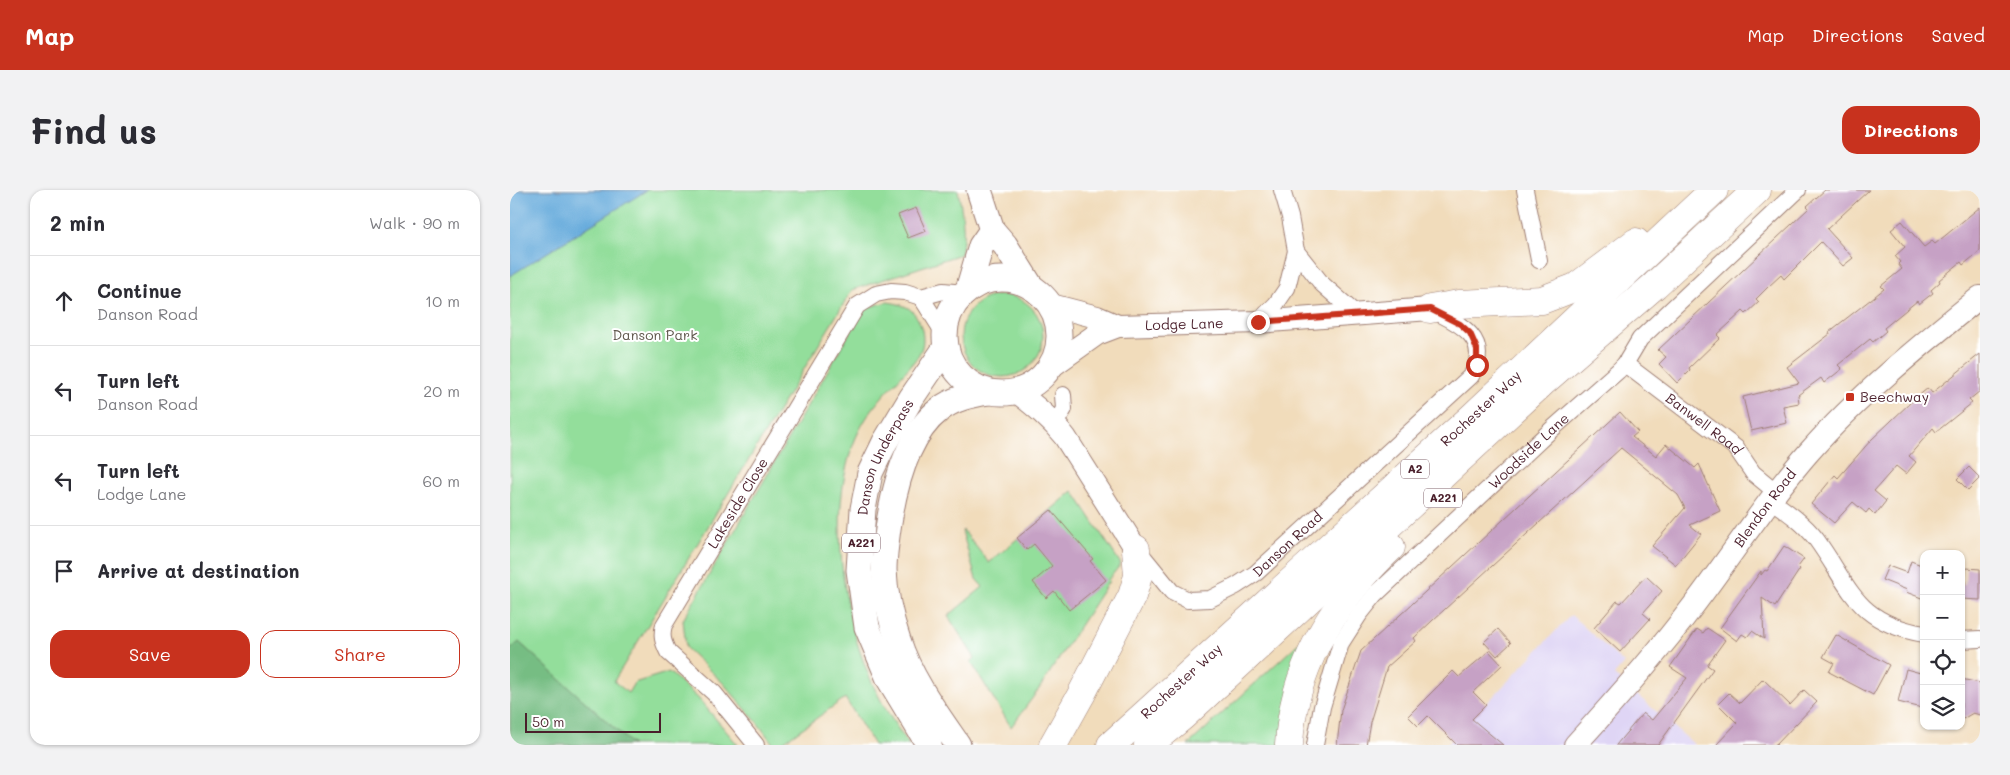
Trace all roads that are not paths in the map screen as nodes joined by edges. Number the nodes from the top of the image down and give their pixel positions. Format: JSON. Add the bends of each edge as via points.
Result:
{"nodes":[{"id":1,"x":979,"y":190,"type":"edge"},
{"id":2,"x":1282,"y":190,"type":"edge"},
{"id":3,"x":1524,"y":190,"type":"edge"},
{"id":4,"x":1692,"y":190,"type":"edge"},
{"id":5,"x":1714,"y":190,"type":"edge"},
{"id":6,"x":1757,"y":190,"type":"edge"},
{"id":7,"x":1798,"y":190,"type":"edge"},
{"id":8,"x":992,"y":230,"type":"junction"},
{"id":9,"x":1296,"y":251,"type":"junction"},
{"id":10,"x":1539,"y":260,"type":"dead end"},
{"id":11,"x":1030,"y":285,"type":"junction"},
{"id":12,"x":1655,"y":285,"type":"junction"},
{"id":13,"x":966,"y":291,"type":"junction"},
{"id":14,"x":921,"y":297,"type":"junction"},
{"id":15,"x":1980,"y":297,"type":"edge"},
{"id":16,"x":1051,"y":305,"type":"junction"},
{"id":17,"x":1430,"y":309,"type":"junction"},
{"id":18,"x":1356,"y":314,"type":"junction"},
{"id":19,"x":1258,"y":322,"type":"junction"},
{"id":20,"x":1118,"y":326,"type":"junction"},
{"id":21,"x":945,"y":341,"type":"junction"},
{"id":22,"x":1624,"y":364,"type":"junction"},
{"id":23,"x":1052,"y":366,"type":"junction"},
{"id":24,"x":988,"y":392,"type":"junction"},
{"id":25,"x":1017,"y":392,"type":"junction"},
{"id":26,"x":1063,"y":395,"type":"dead end"},
{"id":27,"x":1055,"y":424,"type":"junction"},
{"id":28,"x":1772,"y":495,"type":"junction"},
{"id":29,"x":1136,"y":549,"type":"junction"},
{"id":30,"x":1920,"y":633,"type":"edge"},
{"id":31,"x":1980,"y":639,"type":"edge"},
{"id":32,"x":1965,"y":640,"type":"edge"},
{"id":33,"x":756,"y":745,"type":"edge"},
{"id":34,"x":929,"y":745,"type":"edge"},
{"id":35,"x":958,"y":745,"type":"edge"},
{"id":36,"x":1053,"y":745,"type":"edge"},
{"id":37,"x":1111,"y":745,"type":"edge"},
{"id":38,"x":1148,"y":745,"type":"edge"},
{"id":39,"x":1289,"y":745,"type":"edge"},
{"id":40,"x":1315,"y":745,"type":"edge"},
{"id":41,"x":1575,"y":745,"type":"edge"}],
"edges":[{"from":1,"to":8,"type":"main road"},
{"from":2,"to":9,"type":"street"},
{"from":3,"to":10,"type":"street"},
{"from":4,"to":17,"type":"highway","via":[[1629,248],[1576,287],[1542,300],[1460,304]]},
{"from":5,"to":37,"type":"highway","name":"Rochester Way","number":"A2","via":[[1464,425]]},
{"from":6,"to":12,"type":"highway","number":"A2"},
{"from":7,"to":22,"type":"street","name":"Woodside Lane","via":[[1640,339]]},
{"from":8,"to":11,"type":"main road"},
{"from":8,"to":13,"type":"main road","via":[[981,246]]},
{"from":9,"to":18,"type":"street","via":[[1322,284]]},
{"from":9,"to":19,"type":"street","via":[[1287,288]]},
{"from":11,"to":13,"type":"main road","via":[[998,279],[982,282]]},
{"from":11,"to":16,"type":"main road"},
{"from":12,"to":38,"type":"highway","name":"Rochester Way","number":"A2","via":[[1542,383]]},
{"from":12,"to":39,"type":"highway","number":"A221","via":[[1615,333],[1354,586],[1332,615],[1310,655],[1295,702]]},
{"from":13,"to":14,"type":"street","name":"Lakeside Close","via":[[943,290]]},
{"from":13,"to":21,"type":"main road","via":[[954,303]]},
{"from":14,"to":21,"type":"street"},
{"from":14,"to":33,"type":"street","name":"Lakeside Close","via":[[891,291],[876,294],[857,306],[664,625],[663,644],[668,652],[714,693]]},
{"from":15,"to":28,"type":"street","name":"Blendon Road","via":[[1848,412]]},
{"from":16,"to":20,"type":"street","name":"Lodge Lane"},
{"from":16,"to":23,"type":"main road","via":[[1058,321],[1060,338]]},
{"from":17,"to":18,"type":"street","name":"Lodge Lane"},
{"from":17,"to":29,"type":"street","name":"Danson Road","via":[[1460,324],[1470,333],[1477,349],[1477,365],[1471,376],[1256,573],[1210,599],[1188,600],[1172,592]]},
{"from":18,"to":19,"type":"street","name":"Lodge Lane"},
{"from":19,"to":20,"type":"street","name":"Lodge Lane"},
{"from":20,"to":23,"type":"street","name":"Lodge Lane","via":[[1097,334]]},
{"from":21,"to":24,"type":"main road","via":[[951,362],[960,376]]},
{"from":21,"to":34,"type":"main road","name":"Danson Underpass","number":"A221","via":[[870,473],[860,570],[867,627],[889,679]]},
{"from":22,"to":28,"type":"street","name":"Banwell Road","via":[[1736,448]]},
{"from":22,"to":40,"type":"street","name":"Woodside Lane","via":[[1375,595],[1341,643],[1322,707]]},
{"from":23,"to":25,"type":"main road","via":[[1041,379]]},
{"from":24,"to":25,"type":"main road"},
{"from":24,"to":35,"type":"main road","name":"Danson Underpass","number":"A221","via":[[962,397],[940,410],[924,425],[902,467],[890,509],[884,568],[888,605],[898,642],[914,675]]},
{"from":25,"to":27,"type":"street","name":"Danson Road"},
{"from":26,"to":27,"type":"street","via":[[1064,410]]},
{"from":27,"to":29,"type":"street","name":"Danson Road"},
{"from":28,"to":30,"type":"street","via":[[1815,538],[1860,606],[1887,624]]},
{"from":28,"to":41,"type":"street","name":"Blendon Road","via":[[1689,611]]},
{"from":29,"to":36,"type":"highway","via":[[1138,576],[1132,596]]},
{"from":31,"to":32,"type":"street"}]}
